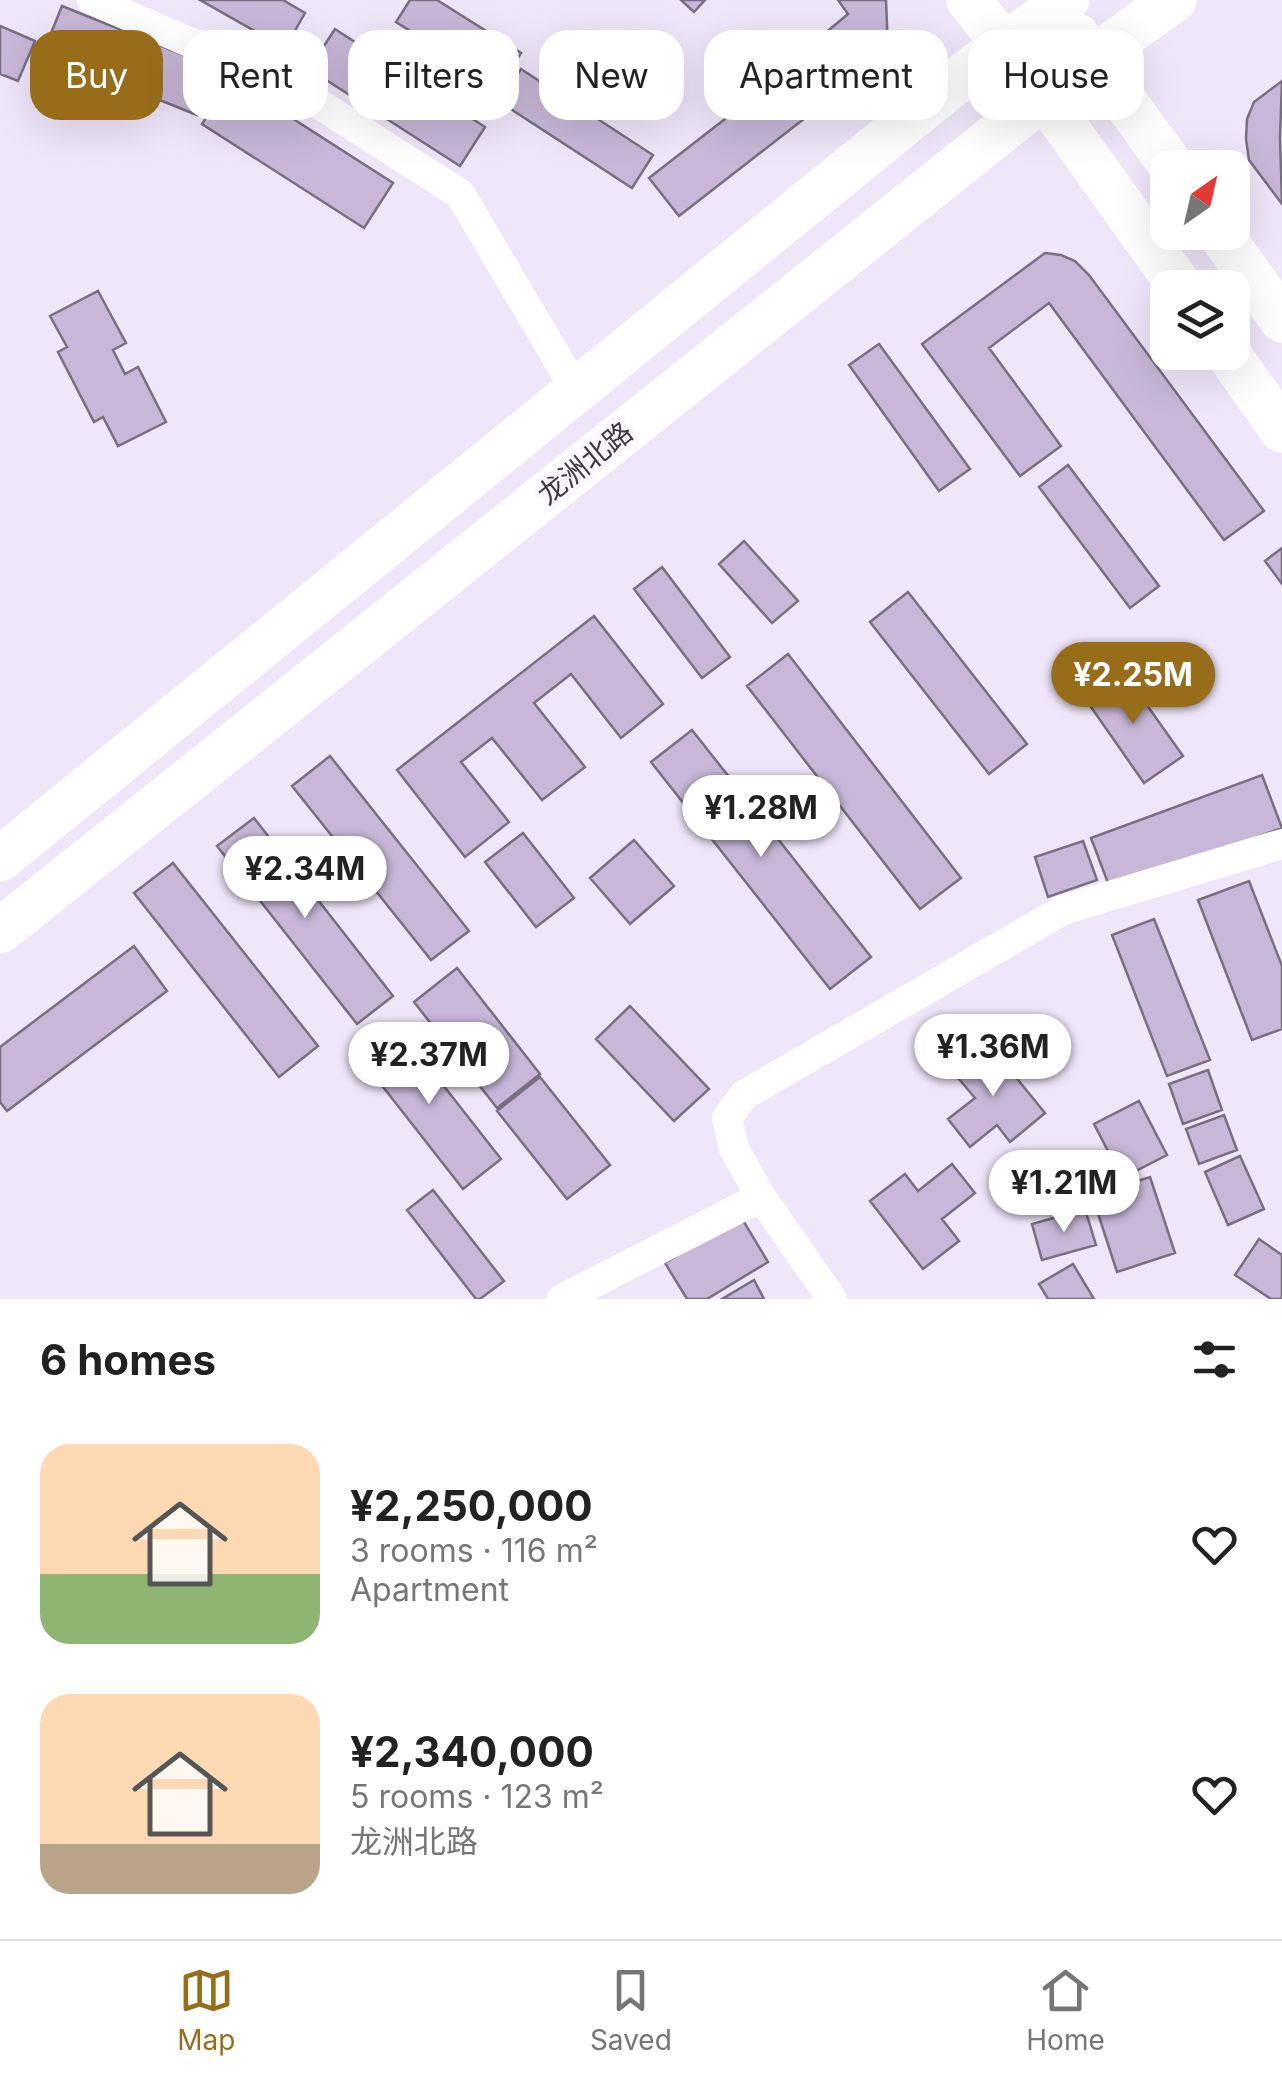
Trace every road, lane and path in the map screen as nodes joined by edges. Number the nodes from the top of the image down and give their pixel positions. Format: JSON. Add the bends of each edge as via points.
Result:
{"nodes":[{"id":1,"x":92,"y":0,"type":"edge"},
{"id":2,"x":970,"y":0,"type":"edge"},
{"id":3,"x":1174,"y":0,"type":"edge"},
{"id":4,"x":1057,"y":3,"type":"edge"},
{"id":5,"x":993,"y":30,"type":"edge"},
{"id":6,"x":1023,"y":30,"type":"edge"},
{"id":7,"x":1076,"y":30,"type":"edge"},
{"id":8,"x":1132,"y":30,"type":"edge"},
{"id":9,"x":968,"y":72,"type":"edge"},
{"id":10,"x":1014,"y":120,"type":"edge"},
{"id":11,"x":1061,"y":120,"type":"edge"},
{"id":12,"x":1139,"y":120,"type":"edge"},
{"id":13,"x":1160,"y":150,"type":"edge"},
{"id":14,"x":1232,"y":250,"type":"edge"},
{"id":15,"x":1167,"y":270,"type":"edge"},
{"id":16,"x":1282,"y":320,"type":"edge"},
{"id":17,"x":1240,"y":370,"type":"edge"},
{"id":18,"x":576,"y":390,"type":"junction"},
{"id":19,"x":1282,"y":430,"type":"edge"},
{"id":20,"x":1282,"y":844,"type":"edge"},
{"id":21,"x":0,"y":859,"type":"edge"},
{"id":22,"x":0,"y":931,"type":"edge"},
{"id":23,"x":761,"y":1197,"type":"junction"},
{"id":24,"x":562,"y":1299,"type":"edge"},
{"id":25,"x":832,"y":1299,"type":"edge"}],
"edges":[{"from":1,"to":18,"type":"street","via":[[250,60],[460,194]]},
{"from":2,"to":5,"type":"main road"},
{"from":3,"to":8,"type":"main road","name":"龙洲北路"},
{"from":4,"to":6,"type":"main road"},
{"from":4,"to":7,"type":"main road"},
{"from":9,"to":18,"type":"main road"},
{"from":10,"to":22,"type":"main road","name":"龙洲北路"},
{"from":11,"to":15,"type":"main road"},
{"from":12,"to":13,"type":"main road"},
{"from":14,"to":16,"type":"main road"},
{"from":17,"to":19,"type":"main road"},
{"from":18,"to":21,"type":"main road"},
{"from":20,"to":23,"type":"street","via":[[1064,910],[744,1096],[727,1118],[734,1149]]},
{"from":23,"to":24,"type":"street"},
{"from":23,"to":25,"type":"street"}]}
